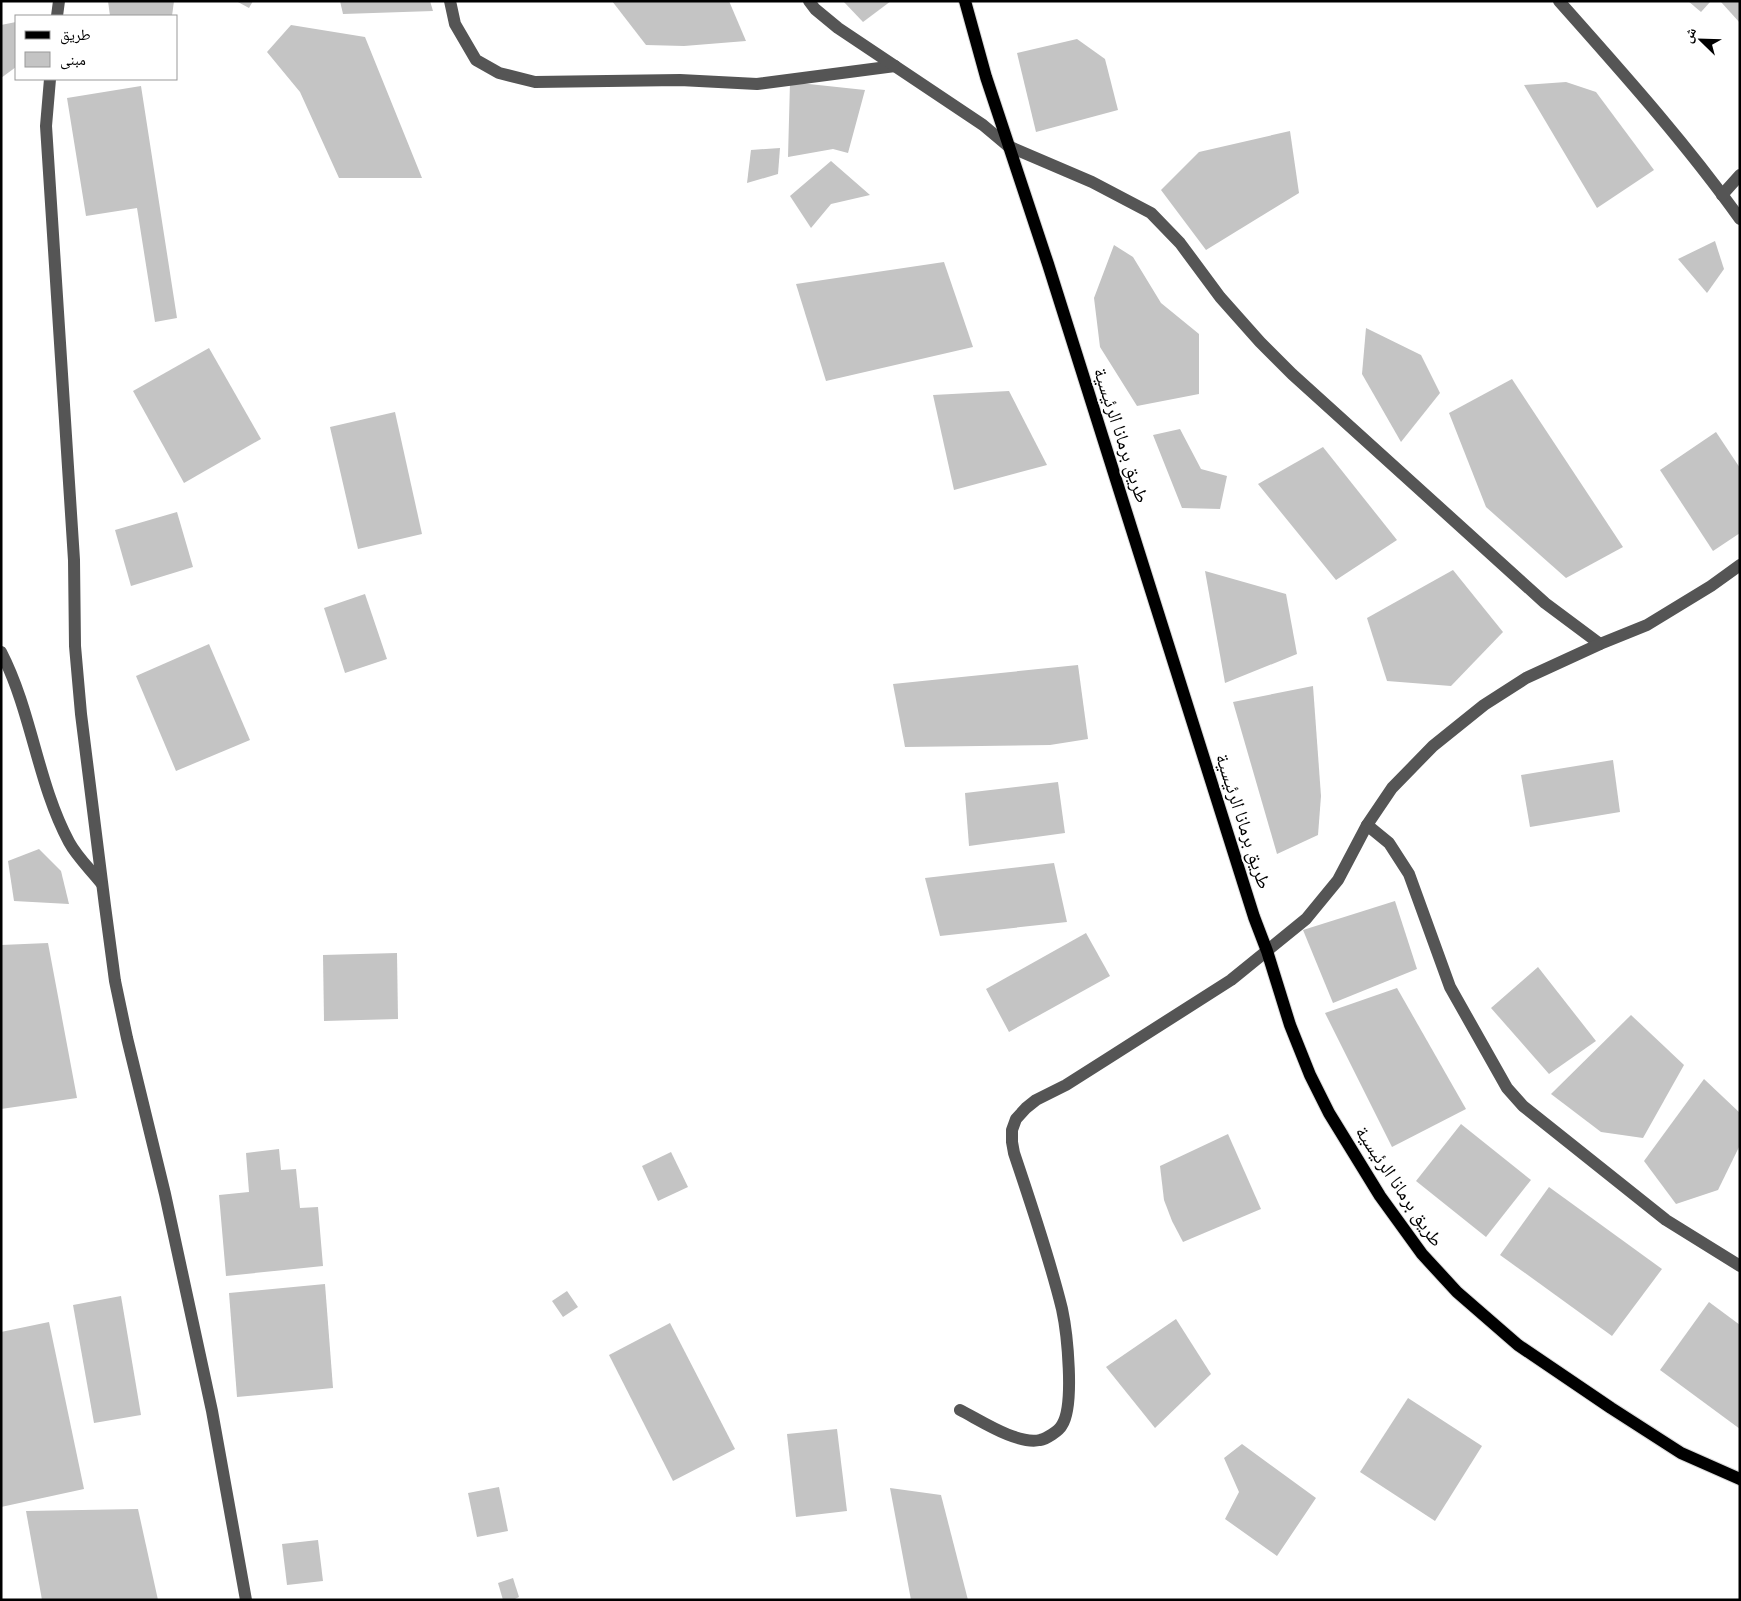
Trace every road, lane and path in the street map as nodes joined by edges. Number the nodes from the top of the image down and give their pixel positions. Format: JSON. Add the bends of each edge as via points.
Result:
{"nodes":[{"id":1,"x":59,"y":1,"type":"edge"},
{"id":2,"x":450,"y":1,"type":"edge"},
{"id":3,"x":809,"y":1,"type":"edge"},
{"id":4,"x":964,"y":1,"type":"edge"},
{"id":5,"x":1559,"y":1,"type":"edge"},
{"id":6,"x":57,"y":15,"type":"edge"},
{"id":7,"x":895,"y":66,"type":"junction"},
{"id":8,"x":50,"y":80,"type":"edge"},
{"id":9,"x":1008,"y":146,"type":"junction"},
{"id":10,"x":1740,"y":175,"type":"edge"},
{"id":11,"x":1722,"y":195,"type":"junction"},
{"id":12,"x":1740,"y":219,"type":"edge"},
{"id":13,"x":1740,"y":564,"type":"edge"},
{"id":14,"x":1600,"y":644,"type":"junction"},
{"id":15,"x":1,"y":652,"type":"edge"},
{"id":16,"x":1367,"y":825,"type":"junction"},
{"id":17,"x":102,"y":884,"type":"junction"},
{"id":18,"x":1267,"y":952,"type":"junction"},
{"id":19,"x":1740,"y":1266,"type":"edge"},
{"id":20,"x":960,"y":1410,"type":"dead end"},
{"id":21,"x":1740,"y":1480,"type":"edge"},
{"id":22,"x":246,"y":1600,"type":"edge"}],
"edges":[{"from":1,"to":6,"type":"street"},
{"from":2,"to":7,"type":"street","via":[[455,24],[476,60],[499,73],[535,82],[680,80],[757,84]]},
{"from":3,"to":7,"type":"street","via":[[838,28]]},
{"from":4,"to":9,"type":"main road","name":"طريق برمانا الرئيسية"},
{"from":5,"to":11,"type":"street","via":[[1635,87]]},
{"from":7,"to":9,"type":"street","via":[[983,125]]},
{"from":8,"to":17,"type":"street","via":[[46,126],[74,560],[76,646]]},
{"from":9,"to":14,"type":"street","via":[[1092,182],[1151,213],[1180,242],[1220,297],[1292,374],[1545,603]]},
{"from":9,"to":18,"type":"main road","name":"طريق برمانا الرئيسية"},
{"from":10,"to":11,"type":"street"},
{"from":11,"to":12,"type":"street"},
{"from":13,"to":14,"type":"street","via":[[1647,625]]},
{"from":14,"to":16,"type":"street","via":[[1526,678],[1484,705],[1433,746],[1392,788]]},
{"from":15,"to":17,"type":"street","via":[[18,692],[64,831],[76,853]]},
{"from":16,"to":18,"type":"street","via":[[1338,880],[1306,920]]},
{"from":16,"to":19,"type":"street","via":[[1389,843],[1410,874],[1450,987],[1508,1088],[1523,1106],[1666,1220]]},
{"from":17,"to":22,"type":"street","via":[[115,981],[210,1402]]},
{"from":18,"to":20,"type":"street","via":[[1231,980],[1066,1085],[1036,1100],[1016,1120],[1012,1130],[1014,1153],[1062,1310],[1068,1404],[1062,1425],[1042,1440],[1019,1438]]},
{"from":18,"to":21,"type":"main road","name":"طريق برمانا الرئيسية","via":[[1290,1025],[1328,1113],[1380,1196],[1422,1254],[1457,1292],[1518,1345],[1682,1453]]}]}
